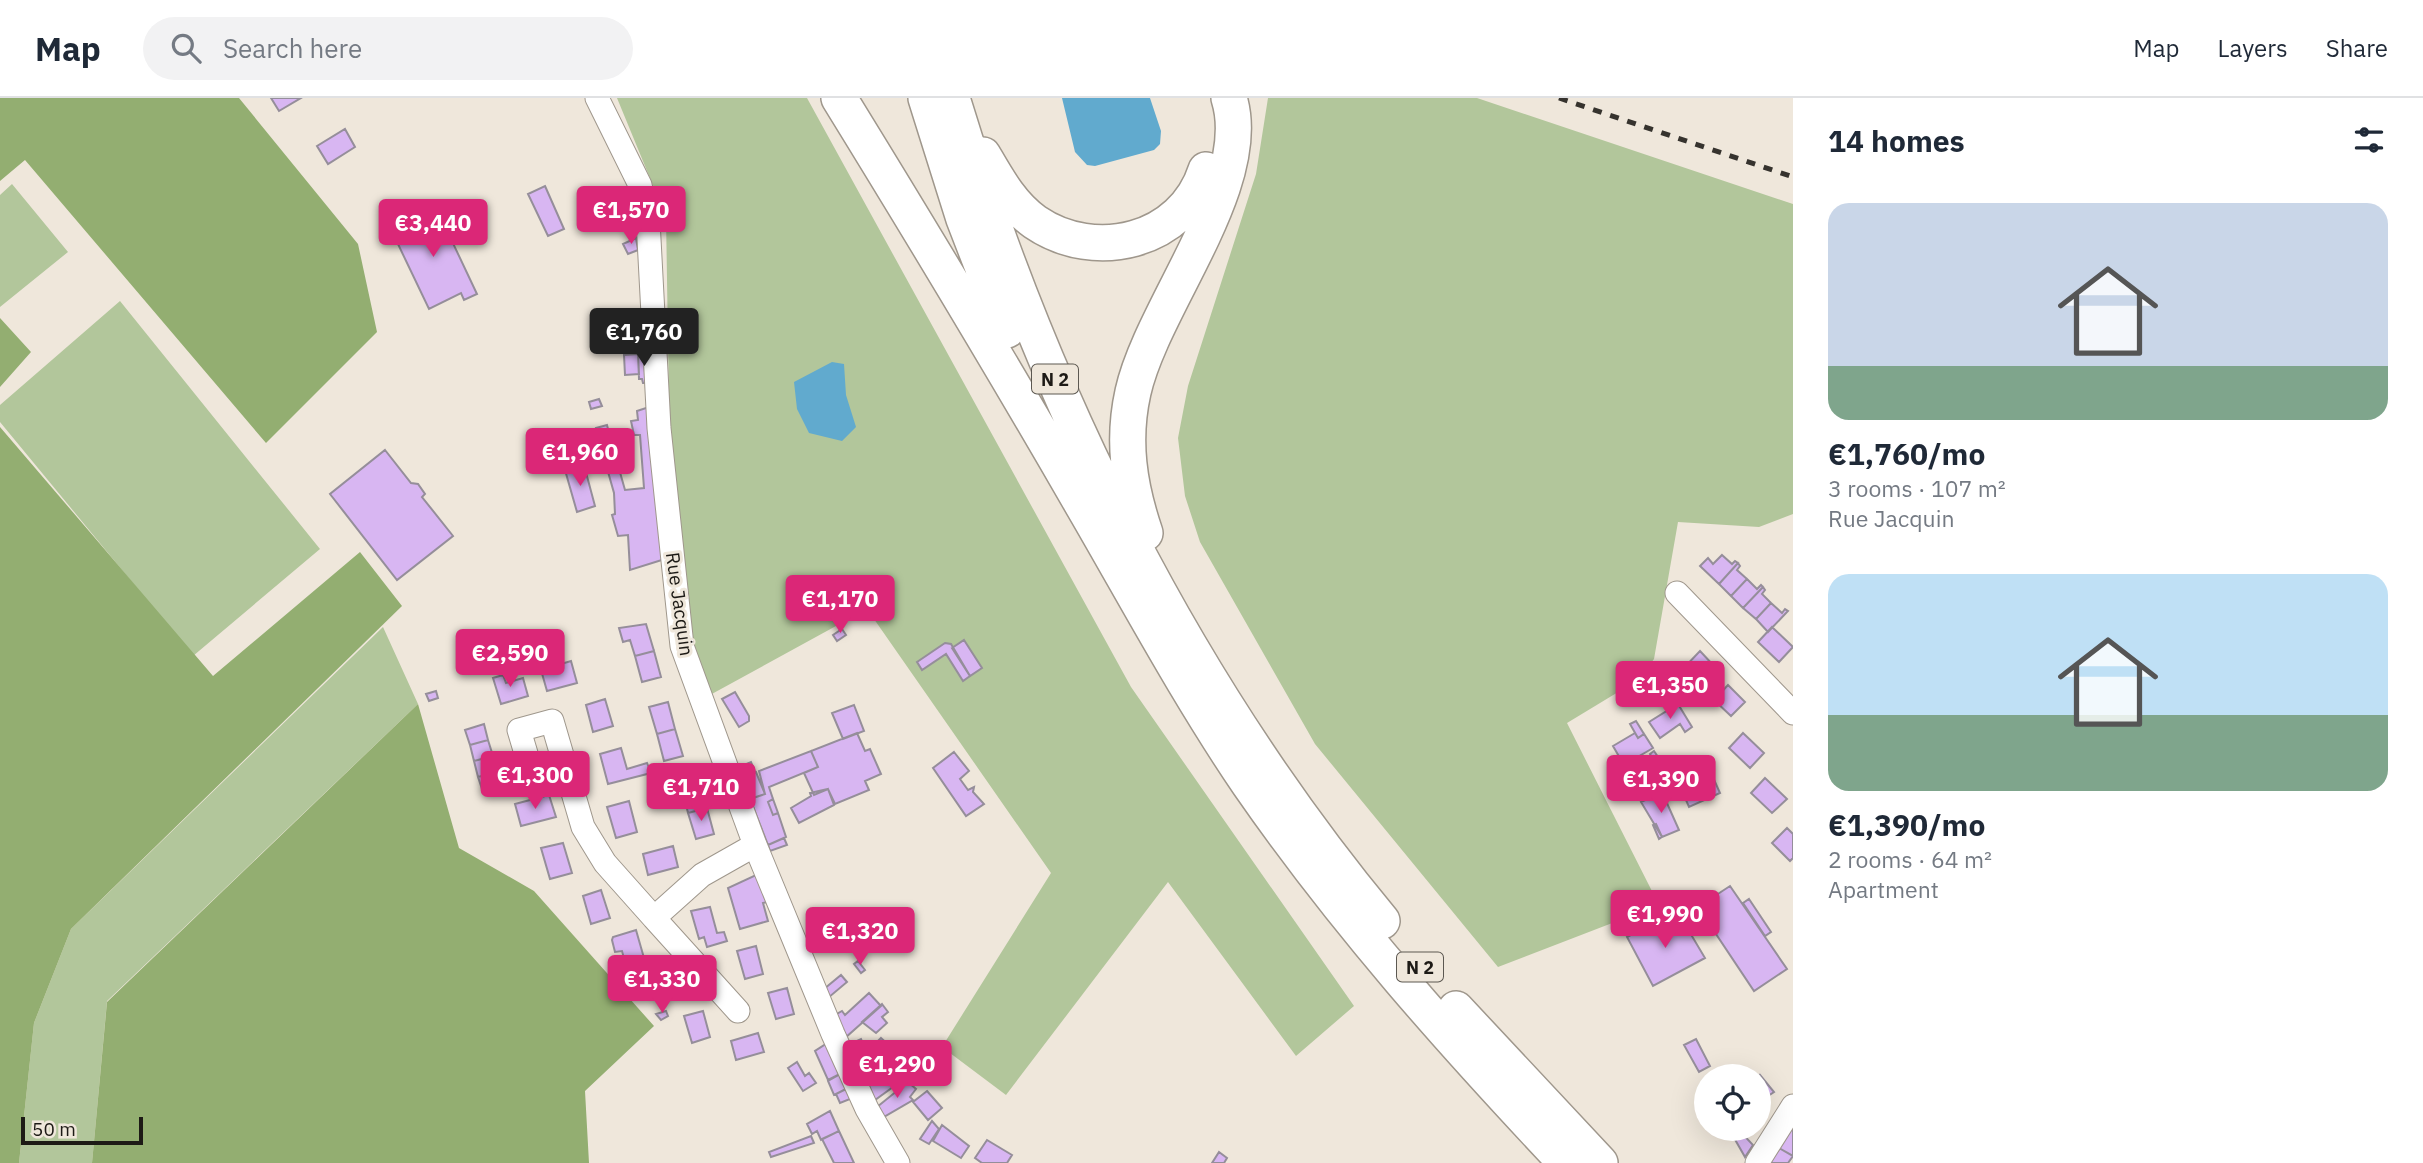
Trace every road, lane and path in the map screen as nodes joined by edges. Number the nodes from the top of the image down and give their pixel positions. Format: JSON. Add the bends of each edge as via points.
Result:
{"nodes":[{"id":1,"x":597,"y":98,"type":"edge"},
{"id":2,"x":839,"y":98,"type":"edge"},
{"id":3,"x":926,"y":98,"type":"edge"},
{"id":4,"x":954,"y":98,"type":"edge"},
{"id":5,"x":1210,"y":98,"type":"edge"},
{"id":6,"x":1228,"y":98,"type":"edge"},
{"id":7,"x":1101,"y":537,"type":"junction"},
{"id":8,"x":1677,"y":593,"type":"dead end"},
{"id":9,"x":1191,"y":646,"type":"junction"},
{"id":10,"x":1793,"y":713,"type":"edge"},
{"id":11,"x":566,"y":767,"type":"dead end"},
{"id":12,"x":755,"y":845,"type":"junction"},
{"id":13,"x":654,"y":918,"type":"junction"},
{"id":14,"x":738,"y":1011,"type":"dead end"},
{"id":15,"x":1793,"y":1106,"type":"edge"},
{"id":16,"x":898,"y":1163,"type":"edge"},
{"id":17,"x":1566,"y":1163,"type":"edge"},
{"id":18,"x":1600,"y":1163,"type":"edge"},
{"id":19,"x":1757,"y":1163,"type":"edge"}],
"edges":[{"from":1,"to":12,"type":"street","name":"Rue Jacquin","via":[[640,186],[648,220],[659,428],[682,646]]},
{"from":2,"to":7,"type":"highway"},
{"from":3,"to":7,"type":"highway","number":"N 2","via":[[964,219],[1009,336]]},
{"from":4,"to":5,"type":"highway","via":[[993,172],[1025,214],[1066,237],[1109,243],[1159,229],[1189,205],[1205,176],[1213,142]]},
{"from":4,"to":9,"type":"highway","number":"N 2","via":[[1004,253],[1060,393],[1121,519]]},
{"from":6,"to":9,"type":"highway","via":[[1234,120],[1230,162],[1142,364],[1127,430],[1129,470],[1139,516]]},
{"from":7,"to":17,"type":"highway","number":"N 2","via":[[1198,706],[1324,888],[1446,1034]]},
{"from":8,"to":10,"type":"street"},
{"from":9,"to":18,"type":"highway","number":"N 2","via":[[1259,755],[1366,902],[1446,998]]},
{"from":11,"to":13,"type":"street","via":[[583,827],[605,863]]},
{"from":12,"to":13,"type":"street","via":[[702,874]]},
{"from":12,"to":16,"type":"street","name":"Rue Jacquin","via":[[867,1109]]},
{"from":13,"to":14,"type":"street"},
{"from":15,"to":19,"type":"street"}]}
